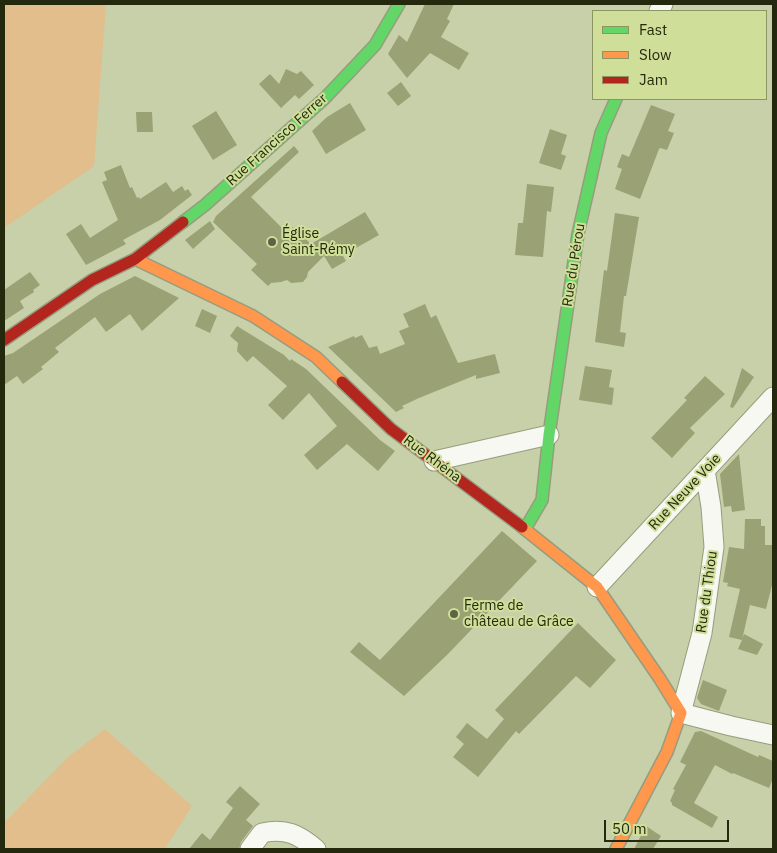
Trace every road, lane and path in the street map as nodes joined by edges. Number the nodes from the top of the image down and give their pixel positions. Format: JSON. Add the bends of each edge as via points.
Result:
{"nodes":[{"id":1,"x":399,"y":4,"type":"edge"},
{"id":2,"x":616,"y":100,"type":"edge"},
{"id":3,"x":135,"y":259,"type":"junction"},
{"id":4,"x":4,"y":340,"type":"edge"},
{"id":5,"x":773,"y":397,"type":"edge"},
{"id":6,"x":549,"y":435,"type":"junction"},
{"id":7,"x":434,"y":461,"type":"junction"},
{"id":8,"x":704,"y":470,"type":"junction"},
{"id":9,"x":526,"y":529,"type":"junction"},
{"id":10,"x":596,"y":587,"type":"junction"},
{"id":11,"x":681,"y":713,"type":"junction"},
{"id":12,"x":773,"y":735,"type":"edge"},
{"id":13,"x":250,"y":849,"type":"edge"},
{"id":14,"x":316,"y":849,"type":"edge"},
{"id":15,"x":616,"y":849,"type":"edge"}],
"edges":[{"from":1,"to":3,"type":"street","name":"Rue Francisco Ferrer","via":[[375,44],[325,98],[205,205]]},
{"from":2,"to":6,"type":"street","name":"Rue du Pérou","via":[[601,133],[578,234]]},
{"from":3,"to":4,"type":"street","name":"Rue Francisco Ferrer","via":[[92,280]]},
{"from":3,"to":7,"type":"street","name":"Rue Rhéna","via":[[253,316],[316,358],[391,429]]},
{"from":5,"to":8,"type":"street","name":"Rue Neuve Voie"},
{"from":6,"to":7,"type":"street"},
{"from":6,"to":9,"type":"street","name":"Rue du Pérou","via":[[542,500]]},
{"from":7,"to":9,"type":"street","name":"Rue Rhéna"},
{"from":8,"to":10,"type":"street","name":"Rue Neuve Voie"},
{"from":8,"to":11,"type":"street","name":"Rue du Thiou","via":[[714,547],[702,633]]},
{"from":9,"to":10,"type":"street","name":"Rue Rhéna"},
{"from":10,"to":11,"type":"street","name":"Rue Rhéna"},
{"from":11,"to":12,"type":"street"},
{"from":11,"to":15,"type":"street","via":[[667,752]]},
{"from":13,"to":14,"type":"street","via":[[262,833],[277,830],[293,834]]}]}
